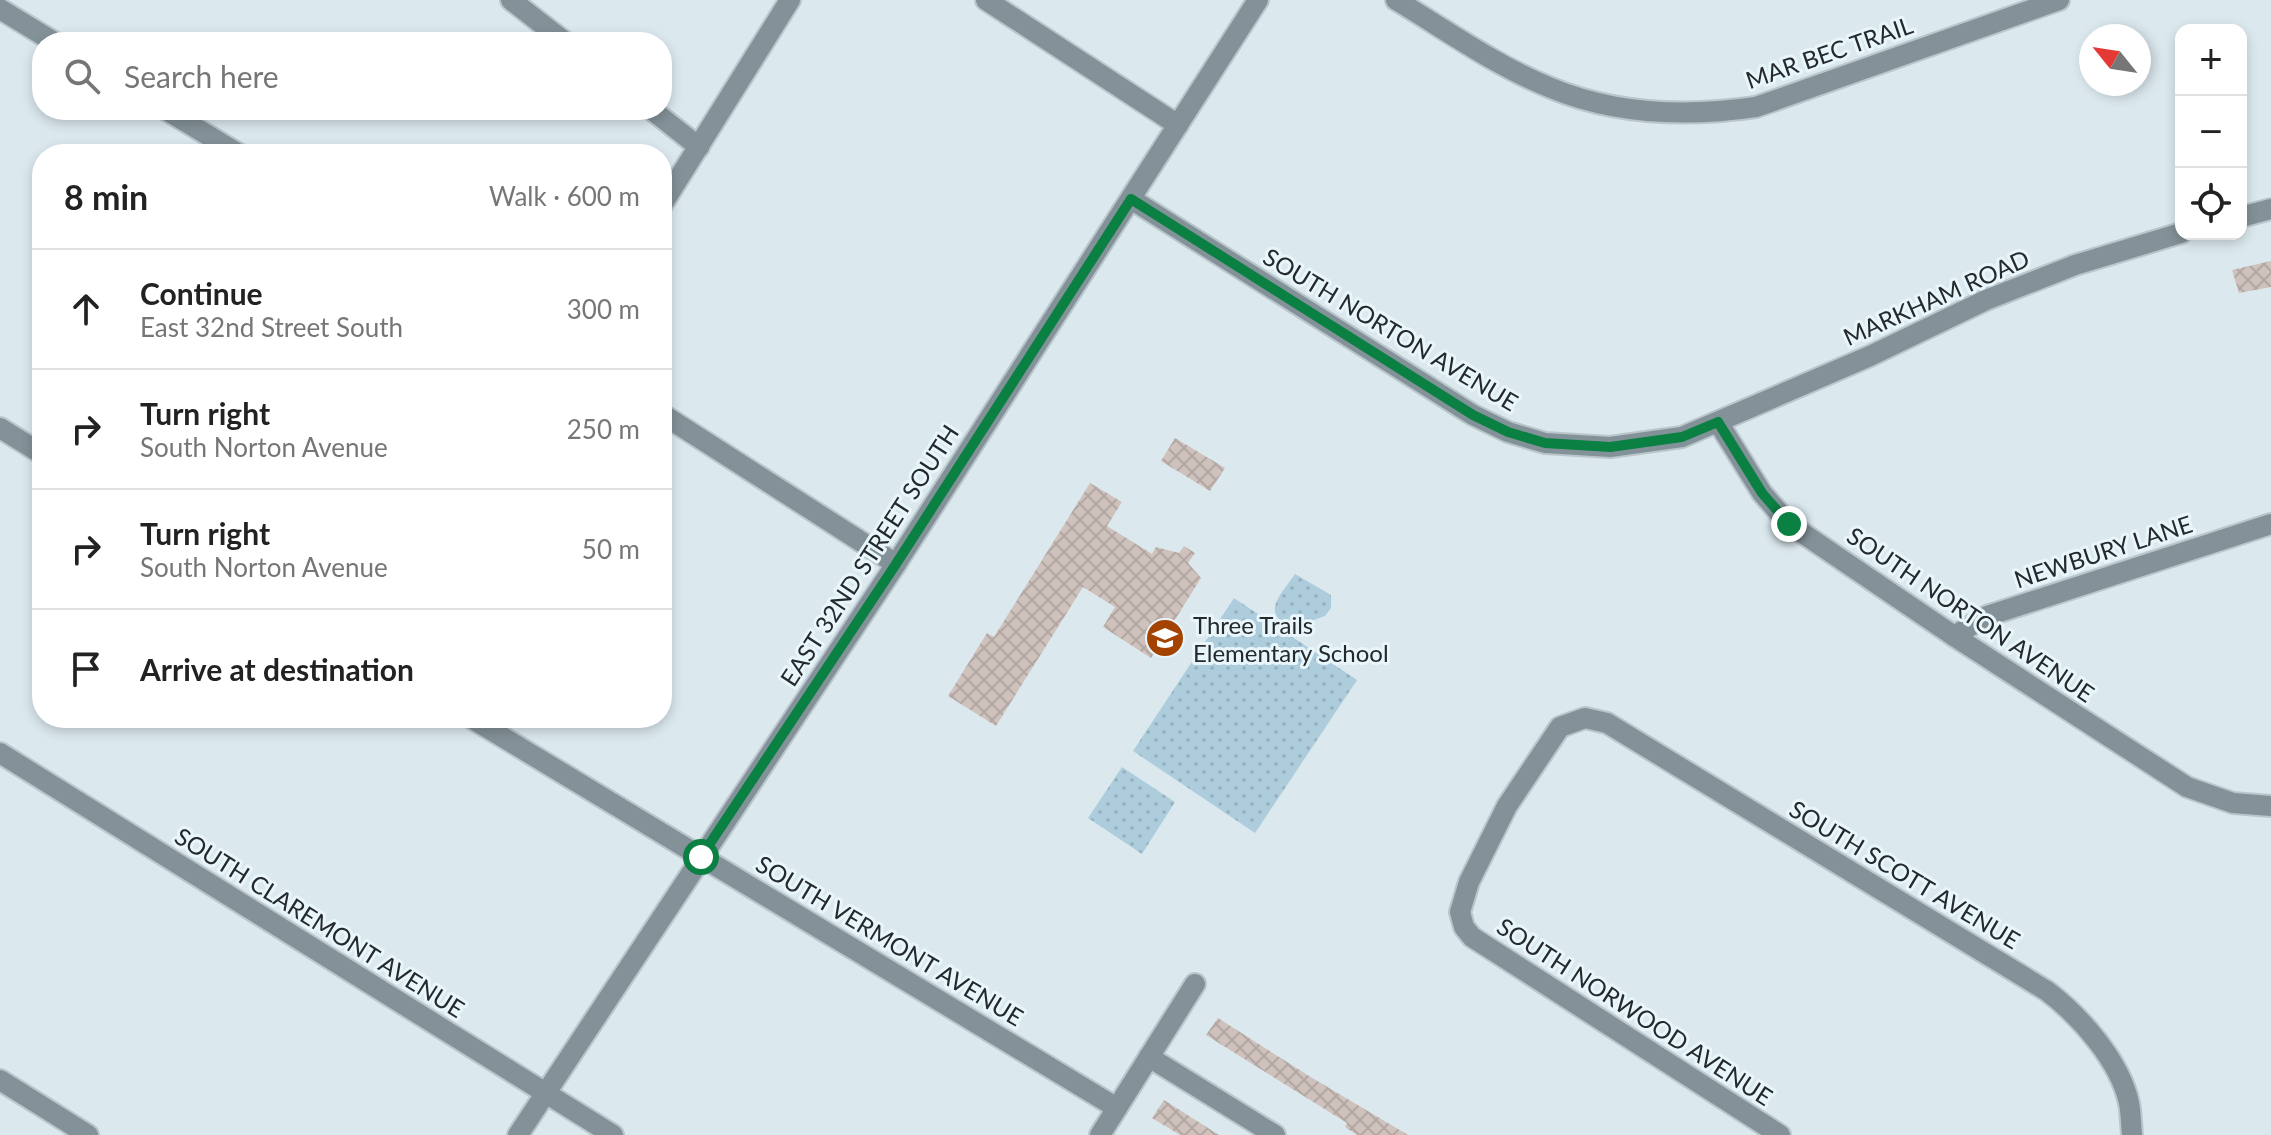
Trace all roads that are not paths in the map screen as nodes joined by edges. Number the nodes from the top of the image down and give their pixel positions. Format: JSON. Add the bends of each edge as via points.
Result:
{"nodes":[{"id":1,"x":511,"y":0,"type":"edge"},
{"id":2,"x":790,"y":0,"type":"edge"},
{"id":3,"x":986,"y":0,"type":"edge"},
{"id":4,"x":1258,"y":0,"type":"edge"},
{"id":5,"x":1396,"y":0,"type":"edge"},
{"id":6,"x":2059,"y":0,"type":"edge"},
{"id":7,"x":0,"y":9,"type":"edge"},
{"id":8,"x":38,"y":32,"type":"edge"},
{"id":9,"x":552,"y":32,"type":"edge"},
{"id":10,"x":183,"y":120,"type":"edge"},
{"id":11,"x":665,"y":120,"type":"edge"},
{"id":12,"x":1178,"y":125,"type":"junction"},
{"id":13,"x":222,"y":144,"type":"edge"},
{"id":14,"x":699,"y":147,"type":"junction"},
{"id":15,"x":672,"y":189,"type":"edge"},
{"id":16,"x":1131,"y":199,"type":"junction"},
{"id":17,"x":2271,"y":209,"type":"edge"},
{"id":18,"x":2247,"y":215,"type":"edge"},
{"id":19,"x":2175,"y":235,"type":"edge"},
{"id":20,"x":672,"y":420,"type":"edge"},
{"id":21,"x":1718,"y":422,"type":"junction"},
{"id":22,"x":0,"y":428,"type":"edge"},
{"id":23,"x":32,"y":448,"type":"edge"},
{"id":24,"x":2271,"y":524,"type":"edge"},
{"id":25,"x":896,"y":564,"type":"junction"},
{"id":26,"x":1954,"y":636,"type":"junction"},
{"id":27,"x":1585,"y":718,"type":"joint"},
{"id":28,"x":488,"y":728,"type":"edge"},
{"id":29,"x":0,"y":753,"type":"edge"},
{"id":30,"x":2271,"y":806,"type":"edge"},
{"id":31,"x":701,"y":857,"type":"junction"},
{"id":32,"x":1195,"y":984,"type":"dead end"},
{"id":33,"x":1149,"y":1057,"type":"junction"},
{"id":34,"x":0,"y":1080,"type":"edge"},
{"id":35,"x":546,"y":1093,"type":"junction"},
{"id":36,"x":1117,"y":1108,"type":"junction"},
{"id":37,"x":88,"y":1135,"type":"edge"},
{"id":38,"x":518,"y":1135,"type":"edge"},
{"id":39,"x":613,"y":1135,"type":"edge"},
{"id":40,"x":1100,"y":1135,"type":"edge"},
{"id":41,"x":1275,"y":1135,"type":"edge"},
{"id":42,"x":1780,"y":1135,"type":"edge"},
{"id":43,"x":2132,"y":1135,"type":"edge"}],
"edges":[{"from":1,"to":9,"type":"street"},
{"from":2,"to":14,"type":"street"},
{"from":3,"to":12,"type":"street"},
{"from":4,"to":12,"type":"street","name":"EAST 32ND STREET SOUTH"},
{"from":5,"to":6,"type":"street","name":"MAR BEC TRAIL","via":[[1551,88],[1635,111],[1711,113],[1756,107]]},
{"from":7,"to":8,"type":"street"},
{"from":10,"to":13,"type":"street"},
{"from":11,"to":14,"type":"street"},
{"from":12,"to":16,"type":"street","name":"EAST 32ND STREET SOUTH"},
{"from":14,"to":15,"type":"street"},
{"from":16,"to":21,"type":"street","name":"SOUTH NORTON AVENUE","via":[[1508,432],[1545,443],[1610,447],[1682,437]]},
{"from":16,"to":25,"type":"street","name":"EAST 32ND STREET SOUTH"},
{"from":17,"to":18,"type":"street"},
{"from":19,"to":21,"type":"street","name":"MARKHAM ROAD","via":[[2075,265],[1986,300]]},
{"from":20,"to":25,"type":"street"},
{"from":21,"to":26,"type":"street","name":"SOUTH NORTON AVENUE","via":[[1762,493],[1789,524]]},
{"from":22,"to":23,"type":"street"},
{"from":24,"to":26,"type":"street","name":"NEWBURY LANE","via":[[1987,616]]},
{"from":25,"to":31,"type":"street","name":"EAST 32ND STREET SOUTH"},
{"from":26,"to":30,"type":"street","name":"SOUTH NORTON AVENUE","via":[[2187,787],[2233,803]]},
{"from":27,"to":42,"type":"street","name":"SOUTH NORWOOD AVENUE","via":[[1560,727],[1507,806],[1469,882],[1460,912],[1464,927]]},
{"from":27,"to":43,"type":"street","name":"SOUTH SCOTT AVENUE","via":[[1607,723],[2047,991],[2104,1049],[2128,1101]]},
{"from":28,"to":31,"type":"street","name":"SOUTH VERMONT AVENUE"},
{"from":29,"to":35,"type":"street","name":"SOUTH CLAREMONT AVENUE"},
{"from":31,"to":35,"type":"street","name":"EAST 32ND STREET SOUTH"},
{"from":31,"to":36,"type":"street","name":"SOUTH VERMONT AVENUE"},
{"from":32,"to":33,"type":"street"},
{"from":33,"to":36,"type":"street"},
{"from":33,"to":41,"type":"street"},
{"from":34,"to":37,"type":"street"},
{"from":35,"to":38,"type":"street","name":"EAST 32ND STREET SOUTH"},
{"from":35,"to":39,"type":"street","name":"SOUTH CLAREMONT AVENUE"},
{"from":36,"to":40,"type":"street"}]}
